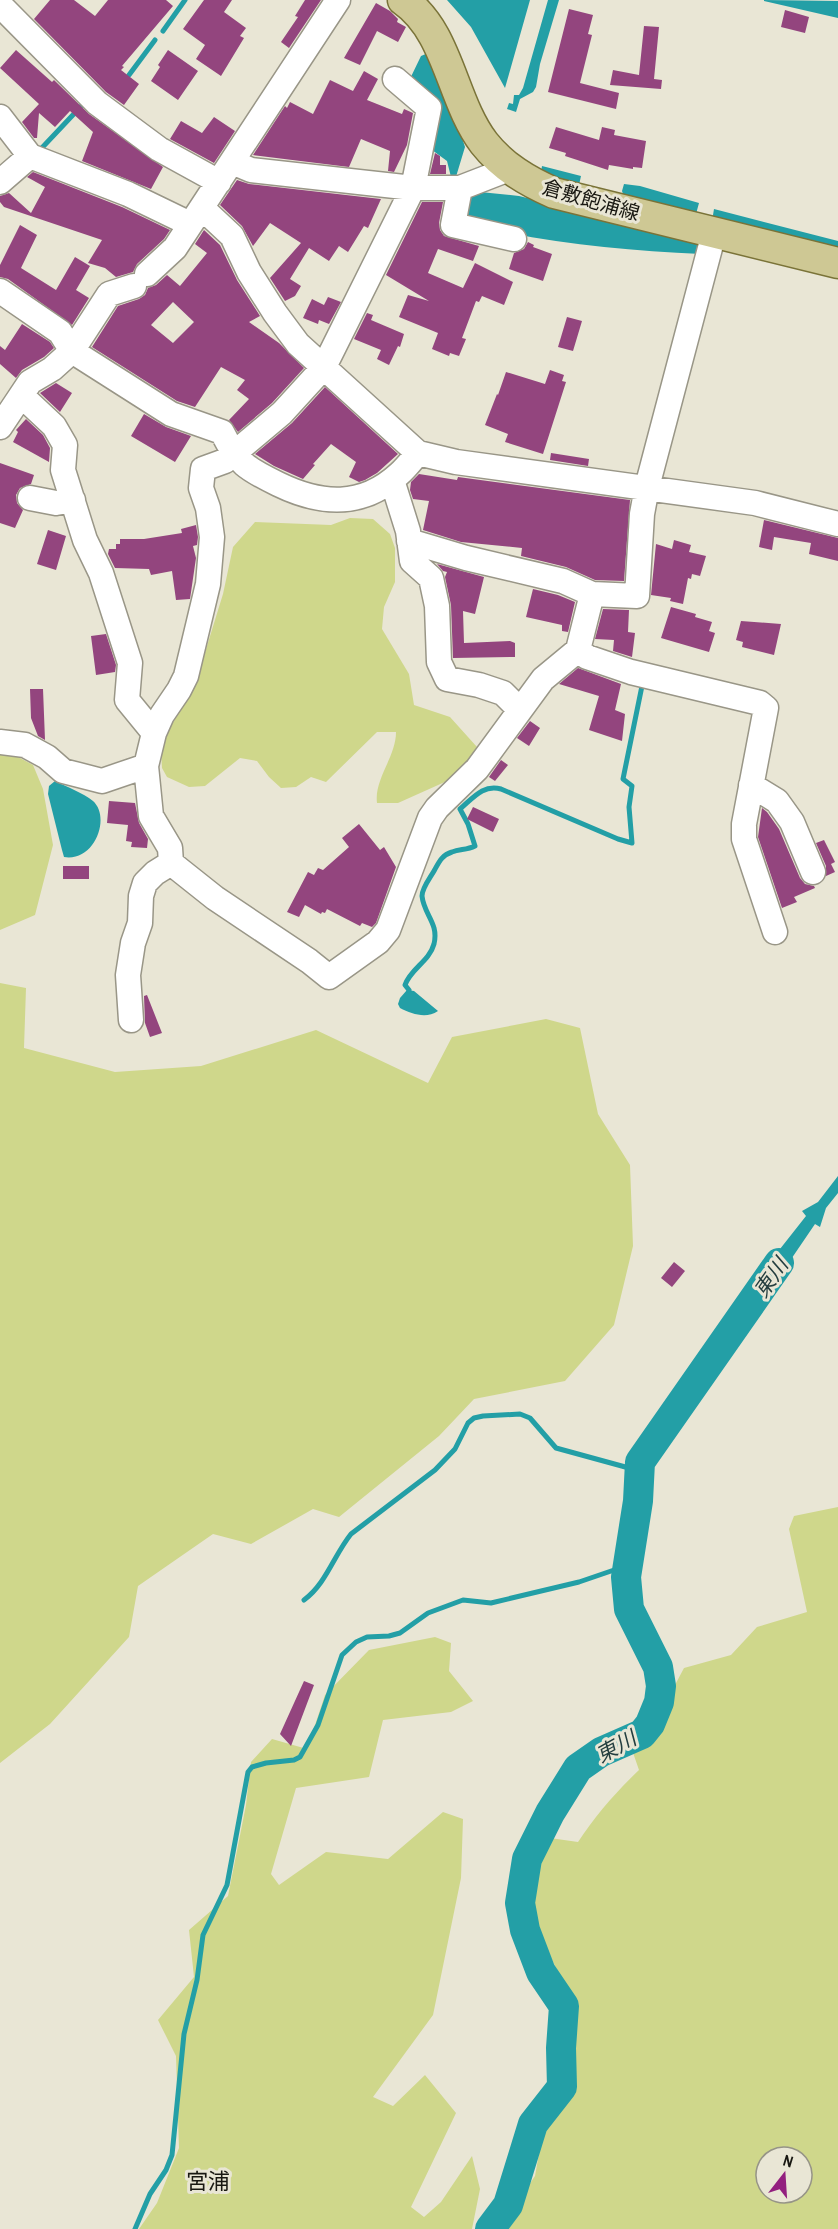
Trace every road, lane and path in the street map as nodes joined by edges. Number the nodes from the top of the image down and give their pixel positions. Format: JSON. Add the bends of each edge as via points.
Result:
{"nodes":[{"id":1,"x":338,"y":0,"type":"edge"},
{"id":2,"x":403,"y":0,"type":"edge"},
{"id":3,"x":6,"y":6,"type":"edge"},
{"id":4,"x":395,"y":79,"type":"dead end"},
{"id":5,"x":0,"y":117,"type":"edge"},
{"id":6,"x":30,"y":156,"type":"junction"},
{"id":7,"x":509,"y":169,"type":"junction"},
{"id":8,"x":226,"y":172,"type":"junction"},
{"id":9,"x":0,"y":182,"type":"edge"},
{"id":10,"x":413,"y":188,"type":"junction"},
{"id":11,"x":460,"y":188,"type":"junction"},
{"id":12,"x":196,"y":216,"type":"junction"},
{"id":13,"x":714,"y":233,"type":"junction"},
{"id":14,"x":514,"y":239,"type":"dead end"},
{"id":15,"x":838,"y":263,"type":"edge"},
{"id":16,"x":0,"y":291,"type":"edge"},
{"id":17,"x":72,"y":351,"type":"junction"},
{"id":18,"x":324,"y":367,"type":"junction"},
{"id":19,"x":16,"y":391,"type":"edge"},
{"id":20,"x":0,"y":427,"type":"edge"},
{"id":21,"x":418,"y":453,"type":"junction"},
{"id":22,"x":233,"y":454,"type":"junction"},
{"id":23,"x":392,"y":480,"type":"junction"},
{"id":24,"x":646,"y":487,"type":"junction"},
{"id":25,"x":30,"y":498,"type":"dead end"},
{"id":26,"x":73,"y":500,"type":"junction"},
{"id":27,"x":838,"y":524,"type":"edge"},
{"id":28,"x":410,"y":541,"type":"junction"},
{"id":29,"x":592,"y":594,"type":"junction"},
{"id":30,"x":578,"y":650,"type":"junction"},
{"id":31,"x":520,"y":710,"type":"junction"},
{"id":32,"x":154,"y":733,"type":"junction"},
{"id":33,"x":0,"y":742,"type":"edge"},
{"id":34,"x":146,"y":766,"type":"junction"},
{"id":35,"x":751,"y":785,"type":"junction"},
{"id":36,"x":171,"y":863,"type":"junction"},
{"id":37,"x":813,"y":872,"type":"dead end"},
{"id":38,"x":775,"y":932,"type":"dead end"},
{"id":39,"x":131,"y":1020,"type":"dead end"}],
"edges":[{"from":1,"to":8,"type":"street"},
{"from":2,"to":7,"type":"main road","name":"倉敷飽浦線","via":[[423,18],[469,118],[484,143]]},
{"from":3,"to":8,"type":"street","via":[[97,103],[159,149]]},
{"from":4,"to":10,"type":"street","via":[[429,108]]},
{"from":5,"to":6,"type":"street"},
{"from":6,"to":9,"type":"street"},
{"from":6,"to":12,"type":"street"},
{"from":7,"to":11,"type":"street"},
{"from":7,"to":13,"type":"main road","name":"倉敷飽浦線","via":[[554,193]]},
{"from":8,"to":10,"type":"street","via":[[251,170]]},
{"from":8,"to":12,"type":"street"},
{"from":10,"to":11,"type":"street"},
{"from":10,"to":18,"type":"street"},
{"from":11,"to":14,"type":"street","via":[[453,225]]},
{"from":12,"to":17,"type":"street","via":[[175,248],[141,280],[109,294]]},
{"from":12,"to":18,"type":"street","via":[[232,236],[275,313],[298,344]]},
{"from":13,"to":15,"type":"main road","name":"倉敷飽浦線"},
{"from":13,"to":24,"type":"street"},
{"from":16,"to":17,"type":"street","via":[[60,332]]},
{"from":17,"to":19,"type":"street","via":[[52,369]]},
{"from":17,"to":22,"type":"street","via":[[171,414],[222,432]]},
{"from":18,"to":21,"type":"street"},
{"from":18,"to":22,"type":"street","via":[[282,413]]},
{"from":19,"to":20,"type":"street"},
{"from":19,"to":26,"type":"street","via":[[54,426],[64,445],[63,470]]},
{"from":21,"to":23,"type":"street"},
{"from":21,"to":24,"type":"street","via":[[456,462]]},
{"from":22,"to":23,"type":"street","via":[[251,471],[319,500],[346,500],[374,492]]},
{"from":22,"to":32,"type":"street","via":[[203,469],[201,488],[212,537],[208,584],[186,676]]},
{"from":23,"to":28,"type":"street"},
{"from":24,"to":27,"type":"street","via":[[755,502]]},
{"from":24,"to":29,"type":"street","via":[[637,596]]},
{"from":25,"to":26,"type":"street","via":[[56,503]]},
{"from":26,"to":32,"type":"street","via":[[130,663],[127,700]]},
{"from":28,"to":29,"type":"street","via":[[562,581]]},
{"from":28,"to":31,"type":"street","via":[[412,561],[431,578],[437,606],[439,662],[447,679],[503,693]]},
{"from":29,"to":30,"type":"street"},
{"from":30,"to":31,"type":"street","via":[[543,679]]},
{"from":30,"to":35,"type":"street","via":[[587,657],[631,672],[760,703],[766,708]]},
{"from":31,"to":36,"type":"street","via":[[477,769],[430,818],[388,930],[378,942],[329,976]]},
{"from":32,"to":34,"type":"street"},
{"from":33,"to":34,"type":"street","via":[[25,745],[63,771],[102,781]]},
{"from":34,"to":36,"type":"street","via":[[151,816],[170,848]]},
{"from":35,"to":37,"type":"street","via":[[777,801],[792,822]]},
{"from":35,"to":38,"type":"street","via":[[744,839]]},
{"from":36,"to":39,"type":"street","via":[[145,883],[141,896],[140,923],[128,975]]}]}
